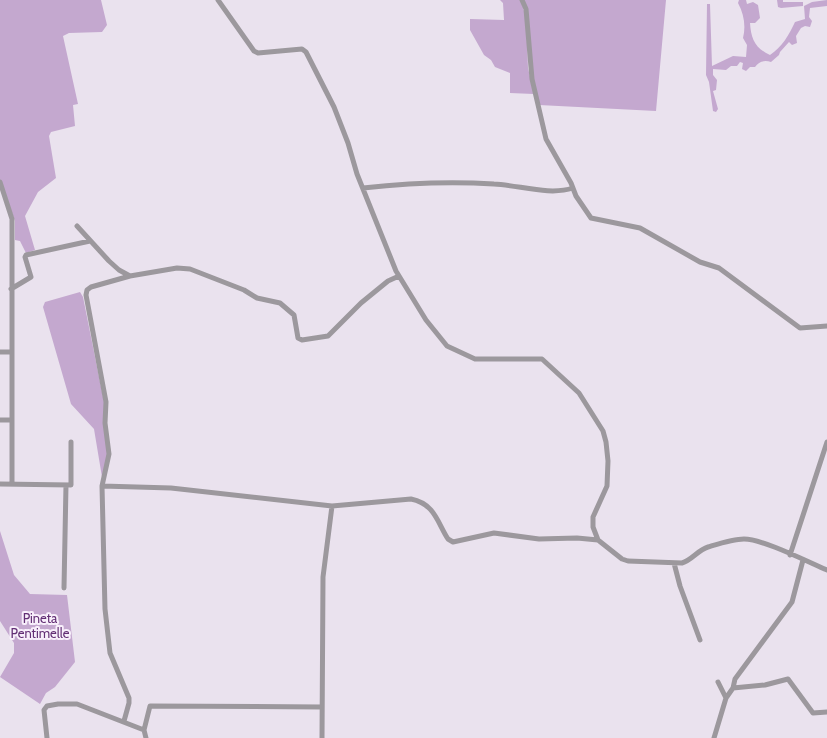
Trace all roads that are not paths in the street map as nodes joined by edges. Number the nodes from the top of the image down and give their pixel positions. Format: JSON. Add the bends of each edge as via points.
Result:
{"nodes":[{"id":1,"x":218,"y":0,"type":"edge"},
{"id":2,"x":522,"y":0,"type":"edge"},
{"id":3,"x":0,"y":182,"type":"edge"},
{"id":4,"x":362,"y":188,"type":"junction"},
{"id":5,"x":573,"y":188,"type":"junction"},
{"id":6,"x":77,"y":226,"type":"dead end"},
{"id":7,"x":90,"y":241,"type":"junction"},
{"id":8,"x":130,"y":276,"type":"junction"},
{"id":9,"x":399,"y":276,"type":"junction"},
{"id":10,"x":11,"y":289,"type":"junction"},
{"id":11,"x":827,"y":326,"type":"edge"},
{"id":12,"x":0,"y":352,"type":"edge"},
{"id":13,"x":11,"y":352,"type":"junction"},
{"id":14,"x":0,"y":420,"type":"edge"},
{"id":15,"x":11,"y":420,"type":"junction"},
{"id":16,"x":71,"y":442,"type":"dead end"},
{"id":17,"x":827,"y":442,"type":"edge"},
{"id":18,"x":0,"y":484,"type":"edge"},
{"id":19,"x":12,"y":484,"type":"junction"},
{"id":20,"x":66,"y":485,"type":"junction"},
{"id":21,"x":102,"y":486,"type":"junction"},
{"id":22,"x":332,"y":506,"type":"junction"},
{"id":23,"x":598,"y":540,"type":"junction"},
{"id":24,"x":790,"y":555,"type":"junction"},
{"id":25,"x":803,"y":560,"type":"junction"},
{"id":26,"x":674,"y":563,"type":"junction"},
{"id":27,"x":827,"y":570,"type":"edge"},
{"id":28,"x":64,"y":588,"type":"dead end"},
{"id":29,"x":700,"y":640,"type":"dead end"},
{"id":30,"x":718,"y":682,"type":"dead end"},
{"id":31,"x":733,"y":688,"type":"junction"},
{"id":32,"x":726,"y":698,"type":"junction"},
{"id":33,"x":322,"y":707,"type":"junction"},
{"id":34,"x":827,"y":712,"type":"edge"},
{"id":35,"x":124,"y":721,"type":"junction"},
{"id":36,"x":144,"y":730,"type":"junction"},
{"id":37,"x":47,"y":738,"type":"edge"},
{"id":38,"x":146,"y":738,"type":"edge"},
{"id":39,"x":322,"y":738,"type":"edge"},
{"id":40,"x":714,"y":738,"type":"edge"}],
"edges":[{"from":1,"to":4,"type":"street","via":[[254,51],[258,53],[302,49],[306,52],[334,107]]},
{"from":2,"to":5,"type":"street","via":[[526,9],[532,79],[543,128],[553,154]]},
{"from":3,"to":10,"type":"street","via":[[12,219]]},
{"from":4,"to":5,"type":"street","via":[[416,182],[495,184],[562,192]]},
{"from":4,"to":9,"type":"street"},
{"from":5,"to":11,"type":"street","via":[[591,218],[640,228],[700,262],[719,268],[800,328]]},
{"from":6,"to":7,"type":"street"},
{"from":7,"to":8,"type":"street","via":[[119,270]]},
{"from":7,"to":10,"type":"street","via":[[26,255],[31,277]]},
{"from":8,"to":9,"type":"street","via":[[177,268],[190,269],[244,290],[257,298],[280,303],[294,315],[298,338],[302,340],[328,336],[361,302],[388,281]]},
{"from":8,"to":21,"type":"street","via":[[87,290],[86,295],[106,402],[105,423],[109,458]]},
{"from":9,"to":23,"type":"street","via":[[426,320],[447,346],[474,359],[542,359],[579,393],[597,419],[606,442],[607,486],[593,517],[593,527]]},
{"from":10,"to":13,"type":"street"},
{"from":12,"to":13,"type":"street"},
{"from":13,"to":15,"type":"street"},
{"from":14,"to":15,"type":"street"},
{"from":15,"to":19,"type":"street"},
{"from":16,"to":20,"type":"street","via":[[71,485]]},
{"from":17,"to":24,"type":"street"},
{"from":18,"to":19,"type":"street"},
{"from":19,"to":20,"type":"street"},
{"from":20,"to":28,"type":"street"},
{"from":21,"to":22,"type":"street","via":[[171,488]]},
{"from":21,"to":35,"type":"street","via":[[105,609],[110,654],[129,698]]},
{"from":22,"to":23,"type":"street","via":[[418,500],[435,514],[444,534],[453,542],[494,533],[539,539]]},
{"from":22,"to":33,"type":"street","via":[[323,577]]},
{"from":23,"to":26,"type":"street","via":[[628,561]]},
{"from":24,"to":25,"type":"street"},
{"from":24,"to":26,"type":"street","via":[[763,543],[742,539],[705,548],[686,562]]},
{"from":25,"to":27,"type":"street"},
{"from":25,"to":31,"type":"street","via":[[792,602],[735,679]]},
{"from":26,"to":29,"type":"street"},
{"from":30,"to":32,"type":"street"},
{"from":31,"to":32,"type":"street"},
{"from":31,"to":34,"type":"street","via":[[788,680],[811,711],[817,714]]},
{"from":32,"to":40,"type":"street"},
{"from":33,"to":36,"type":"street","via":[[150,706]]},
{"from":33,"to":39,"type":"street"},
{"from":35,"to":36,"type":"street"},
{"from":35,"to":37,"type":"street","via":[[78,704],[48,706],[44,710]]},
{"from":36,"to":38,"type":"street"}]}
